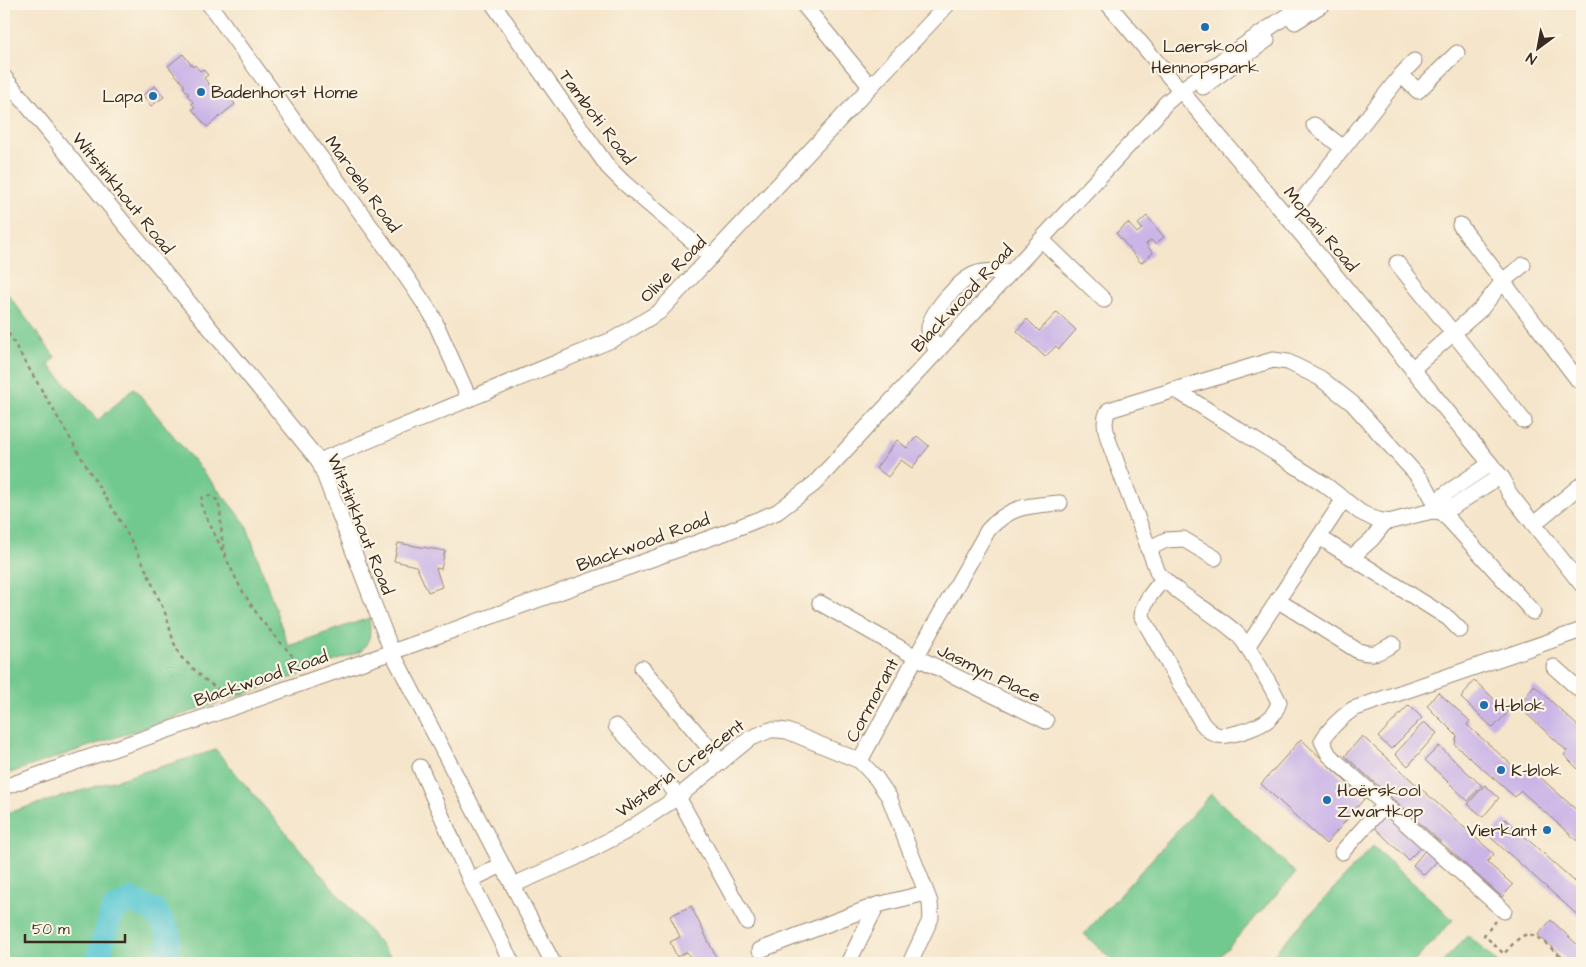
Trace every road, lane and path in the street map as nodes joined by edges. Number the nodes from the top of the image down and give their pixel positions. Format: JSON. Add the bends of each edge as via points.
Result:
{"nodes":[{"id":1,"x":209,"y":4,"type":"edge"},
{"id":2,"x":493,"y":4,"type":"edge"},
{"id":3,"x":803,"y":4,"type":"edge"},
{"id":4,"x":948,"y":4,"type":"edge"},
{"id":5,"x":1108,"y":4,"type":"edge"},
{"id":6,"x":1304,"y":4,"type":"edge"},
{"id":7,"x":1323,"y":4,"type":"edge"},
{"id":8,"x":1457,"y":53,"type":"dead end"},
{"id":9,"x":1414,"y":61,"type":"dead end"},
{"id":10,"x":1401,"y":75,"type":"junction"},
{"id":11,"x":4,"y":77,"type":"edge"},
{"id":12,"x":870,"y":86,"type":"junction"},
{"id":13,"x":1184,"y":94,"type":"junction"},
{"id":14,"x":1314,"y":125,"type":"dead end"},
{"id":15,"x":1342,"y":148,"type":"junction"},
{"id":16,"x":1288,"y":218,"type":"junction"},
{"id":17,"x":1460,"y":225,"type":"dead end"},
{"id":18,"x":1042,"y":240,"type":"junction"},
{"id":19,"x":711,"y":257,"type":"junction"},
{"id":20,"x":1396,"y":263,"type":"dead end"},
{"id":21,"x":1523,"y":265,"type":"dead end"},
{"id":22,"x":1010,"y":272,"type":"junction"},
{"id":23,"x":1504,"y":280,"type":"junction"},
{"id":24,"x":1104,"y":300,"type":"dead end"},
{"id":25,"x":4,"y":326,"type":"edge"},
{"id":26,"x":1453,"y":334,"type":"junction"},
{"id":27,"x":937,"y":352,"type":"junction"},
{"id":28,"x":1412,"y":369,"type":"junction"},
{"id":29,"x":1578,"y":380,"type":"dead end"},
{"id":30,"x":1176,"y":390,"type":"junction"},
{"id":31,"x":470,"y":398,"type":"junction"},
{"id":32,"x":1524,"y":421,"type":"dead end"},
{"id":33,"x":318,"y":461,"type":"junction"},
{"id":34,"x":1490,"y":464,"type":"junction"},
{"id":35,"x":1502,"y":478,"type":"junction"},
{"id":36,"x":1582,"y":484,"type":"edge"},
{"id":37,"x":1344,"y":499,"type":"junction"},
{"id":38,"x":1060,"y":503,"type":"dead end"},
{"id":39,"x":1436,"y":508,"type":"junction"},
{"id":40,"x":1541,"y":518,"type":"junction"},
{"id":41,"x":1386,"y":521,"type":"junction"},
{"id":42,"x":1319,"y":537,"type":"junction"},
{"id":43,"x":1148,"y":548,"type":"junction"},
{"id":44,"x":226,"y":556,"type":"junction"},
{"id":45,"x":1352,"y":557,"type":"junction"},
{"id":46,"x":1215,"y":558,"type":"dead end"},
{"id":47,"x":1582,"y":569,"type":"edge"},
{"id":48,"x":1163,"y":579,"type":"junction"},
{"id":49,"x":1582,"y":585,"type":"edge"},
{"id":50,"x":1277,"y":600,"type":"junction"},
{"id":51,"x":820,"y":603,"type":"dead end"},
{"id":52,"x":1533,"y":612,"type":"dead end"},
{"id":53,"x":1460,"y":630,"type":"dead end"},
{"id":54,"x":1582,"y":630,"type":"edge"},
{"id":55,"x":1393,"y":644,"type":"dead end"},
{"id":56,"x":1247,"y":647,"type":"junction"},
{"id":57,"x":392,"y":652,"type":"junction"},
{"id":58,"x":916,"y":658,"type":"junction"},
{"id":59,"x":1554,"y":667,"type":"dead end"},
{"id":60,"x":642,"y":668,"type":"dead end"},
{"id":61,"x":316,"y":679,"type":"junction"},
{"id":62,"x":1582,"y":692,"type":"edge"},
{"id":63,"x":240,"y":705,"type":"junction"},
{"id":64,"x":1046,"y":721,"type":"dead end"},
{"id":65,"x":616,"y":726,"type":"dead end"},
{"id":66,"x":860,"y":761,"type":"junction"},
{"id":67,"x":721,"y":762,"type":"junction"},
{"id":68,"x":420,"y":767,"type":"dead end"},
{"id":69,"x":4,"y":787,"type":"edge"},
{"id":70,"x":678,"y":796,"type":"junction"},
{"id":71,"x":1385,"y":804,"type":"junction"},
{"id":72,"x":1342,"y":852,"type":"dead end"},
{"id":73,"x":502,"y":865,"type":"junction"},
{"id":74,"x":470,"y":880,"type":"junction"},
{"id":75,"x":513,"y":885,"type":"junction"},
{"id":76,"x":926,"y":893,"type":"junction"},
{"id":77,"x":877,"y":905,"type":"junction"},
{"id":78,"x":1504,"y":911,"type":"joint"},
{"id":79,"x":747,"y":922,"type":"dead end"},
{"id":80,"x":760,"y":950,"type":"dead end"},
{"id":81,"x":512,"y":963,"type":"edge"},
{"id":82,"x":553,"y":963,"type":"edge"},
{"id":83,"x":848,"y":963,"type":"edge"},
{"id":84,"x":910,"y":963,"type":"edge"},
{"id":85,"x":1566,"y":963,"type":"edge"}],
"edges":[{"from":1,"to":31,"type":"street","name":"Maroela Road","via":[[432,315]]},
{"from":2,"to":19,"type":"street","name":"Tamboti Road","via":[[608,167]]},
{"from":3,"to":12,"type":"street"},
{"from":4,"to":12,"type":"street","name":"Olive Road"},
{"from":5,"to":13,"type":"street","name":"Mopani Road"},
{"from":6,"to":13,"type":"street","name":"Blackwood Road","via":[[1225,58]]},
{"from":7,"to":13,"type":"street","name":"Blackwood Road"},
{"from":8,"to":10,"type":"street","via":[[1418,91]]},
{"from":9,"to":10,"type":"street"},
{"from":10,"to":15,"type":"street"},
{"from":11,"to":33,"type":"street","name":"Witstinkhout Road"},
{"from":12,"to":19,"type":"street","name":"Olive Road"},
{"from":13,"to":16,"type":"street","name":"Mopani Road"},
{"from":13,"to":18,"type":"street","name":"Blackwood Road","via":[[1166,113],[1155,117]]},
{"from":14,"to":15,"type":"street"},
{"from":15,"to":16,"type":"street"},
{"from":16,"to":28,"type":"street","name":"Mopani Road"},
{"from":17,"to":23,"type":"street"},
{"from":18,"to":22,"type":"street","name":"Blackwood Road"},
{"from":18,"to":24,"type":"street"},
{"from":19,"to":31,"type":"street","name":"Olive Road","via":[[659,312],[641,324],[614,339]]},
{"from":20,"to":26,"type":"street"},
{"from":21,"to":23,"type":"street"},
{"from":22,"to":27,"type":"street","name":"Blackwood Road"},
{"from":22,"to":27,"type":"street","via":[[976,274],[959,284],[944,300],[933,315],[928,330]]},
{"from":23,"to":26,"type":"street","via":[[1485,305]]},
{"from":23,"to":29,"type":"street"},
{"from":25,"to":63,"type":"path","via":[[143,563],[181,657],[204,679]]},
{"from":26,"to":28,"type":"street"},
{"from":26,"to":32,"type":"street"},
{"from":27,"to":57,"type":"street","name":"Blackwood Road","via":[[814,484],[777,512]]},
{"from":28,"to":34,"type":"street","name":"Mopani Road"},
{"from":30,"to":37,"type":"street"},
{"from":30,"to":39,"type":"street","via":[[1272,360],[1288,362],[1320,378],[1352,402],[1416,474]]},
{"from":30,"to":43,"type":"street","via":[[1109,410],[1106,414],[1109,442]]},
{"from":31,"to":33,"type":"street","name":"Olive Road"},
{"from":33,"to":57,"type":"street","name":"Witstinkhout Road"},
{"from":34,"to":35,"type":"street","name":"Mopani Road"},
{"from":34,"to":39,"type":"street","via":[[1448,492]]},
{"from":35,"to":39,"type":"street","via":[[1456,505]]},
{"from":35,"to":40,"type":"street","name":"Mopani Road","via":[[1512,484]]},
{"from":35,"to":49,"type":"street","name":"Mopani Road","via":[[1509,492]]},
{"from":36,"to":40,"type":"street"},
{"from":37,"to":41,"type":"street","via":[[1360,512]]},
{"from":37,"to":42,"type":"street"},
{"from":38,"to":58,"type":"street","name":"Cormorant","via":[[1019,508],[1004,514],[988,530]]},
{"from":39,"to":41,"type":"street"},
{"from":39,"to":52,"type":"street"},
{"from":40,"to":47,"type":"street","name":"Mopani Road"},
{"from":41,"to":45,"type":"street"},
{"from":42,"to":45,"type":"street"},
{"from":42,"to":50,"type":"street"},
{"from":43,"to":46,"type":"street","via":[[1166,540],[1183,539]]},
{"from":43,"to":48,"type":"street"},
{"from":44,"to":44,"type":"path","via":[[202,508],[200,500],[204,496],[217,500]]},
{"from":44,"to":61,"type":"path","via":[[261,620]]},
{"from":45,"to":53,"type":"street","via":[[1448,618]]},
{"from":48,"to":56,"type":"street","via":[[1236,632]]},
{"from":48,"to":56,"type":"street","via":[[1146,600],[1142,617],[1202,723],[1218,735],[1226,736],[1256,727],[1268,720],[1279,702]]},
{"from":50,"to":55,"type":"street","via":[[1358,651],[1379,652]]},
{"from":50,"to":56,"type":"street"},
{"from":51,"to":58,"type":"street","name":"Jasmyn Place"},
{"from":54,"to":71,"type":"street","via":[[1346,714],[1325,735],[1323,745]]},
{"from":57,"to":61,"type":"street","name":"Blackwood Road"},
{"from":57,"to":73,"type":"street","name":"Witstinkhout Road"},
{"from":58,"to":64,"type":"street","name":"Jasmyn Place"},
{"from":58,"to":66,"type":"street","name":"Cormorant"},
{"from":59,"to":62,"type":"street"},
{"from":60,"to":67,"type":"street"},
{"from":61,"to":63,"type":"street","name":"Blackwood Road"},
{"from":63,"to":69,"type":"street","name":"Blackwood Road"},
{"from":65,"to":70,"type":"street"},
{"from":66,"to":67,"type":"street","name":"Wisteria Crescent","via":[[787,731],[770,730],[754,736]]},
{"from":66,"to":76,"type":"street","name":"Wisteria Crescent","via":[[889,797]]},
{"from":67,"to":70,"type":"street","name":"Wisteria Crescent"},
{"from":68,"to":74,"type":"street"},
{"from":70,"to":75,"type":"street","name":"Wisteria Crescent","via":[[625,832]]},
{"from":70,"to":79,"type":"street"},
{"from":71,"to":72,"type":"street"},
{"from":71,"to":78,"type":"street"},
{"from":73,"to":74,"type":"street"},
{"from":73,"to":75,"type":"street","name":"Witstinkhout Road"},
{"from":74,"to":81,"type":"street"},
{"from":75,"to":82,"type":"street","name":"Witstinkhout Road"},
{"from":76,"to":77,"type":"street"},
{"from":76,"to":84,"type":"street","name":"Wisteria Crescent","via":[[931,918]]},
{"from":77,"to":80,"type":"street"},
{"from":77,"to":83,"type":"street"},
{"from":78,"to":85,"type":"path","via":[[1484,935],[1504,954],[1527,934],[1539,938]]}]}
